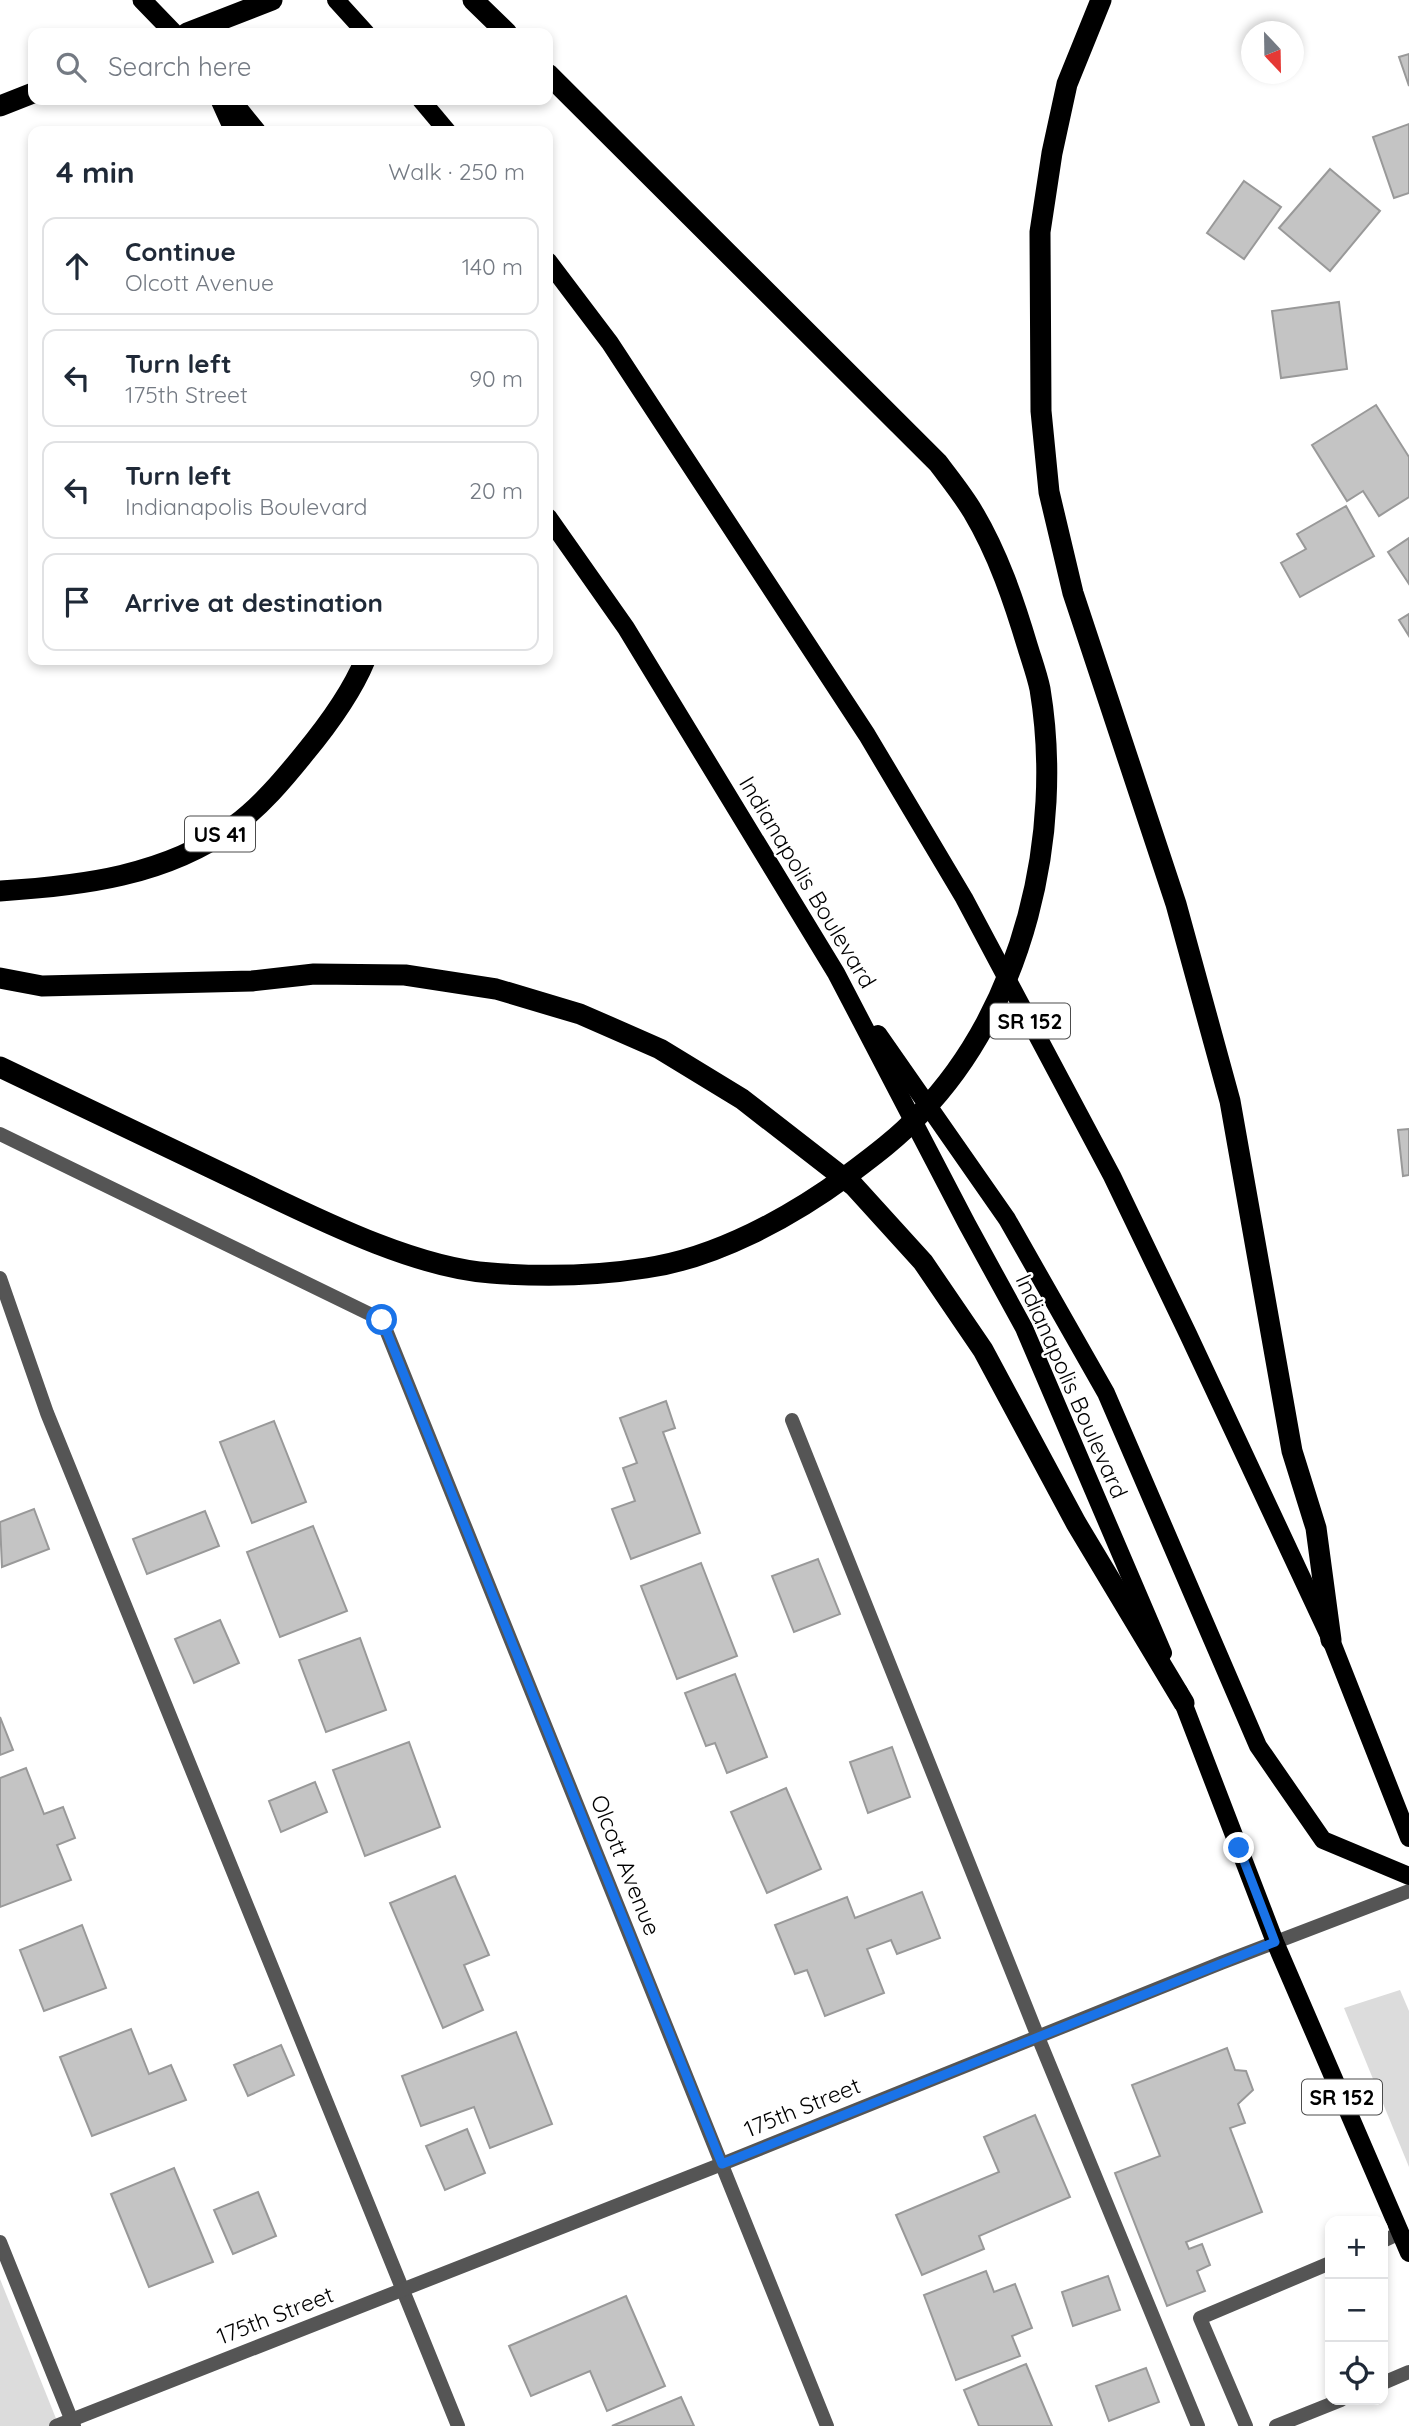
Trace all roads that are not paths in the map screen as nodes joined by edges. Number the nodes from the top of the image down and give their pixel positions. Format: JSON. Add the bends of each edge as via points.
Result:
{"nodes":[{"id":1,"x":142,"y":0,"type":"edge"},
{"id":2,"x":272,"y":0,"type":"edge"},
{"id":3,"x":336,"y":0,"type":"edge"},
{"id":4,"x":473,"y":0,"type":"edge"},
{"id":5,"x":1101,"y":0,"type":"edge"},
{"id":6,"x":169,"y":28,"type":"edge"},
{"id":7,"x":200,"y":28,"type":"edge"},
{"id":8,"x":361,"y":28,"type":"edge"},
{"id":9,"x":502,"y":28,"type":"edge"},
{"id":10,"x":553,"y":79,"type":"edge"},
{"id":11,"x":28,"y":95,"type":"edge"},
{"id":12,"x":223,"y":105,"type":"edge"},
{"id":13,"x":236,"y":105,"type":"edge"},
{"id":14,"x":425,"y":105,"type":"edge"},
{"id":15,"x":0,"y":106,"type":"edge"},
{"id":16,"x":233,"y":126,"type":"edge"},
{"id":17,"x":253,"y":126,"type":"edge"},
{"id":18,"x":443,"y":126,"type":"edge"},
{"id":19,"x":553,"y":268,"type":"edge"},
{"id":20,"x":553,"y":524,"type":"edge"},
{"id":21,"x":362,"y":665,"type":"edge"},
{"id":22,"x":0,"y":891,"type":"edge"},
{"id":23,"x":836,"y":973,"type":"junction"},
{"id":24,"x":0,"y":978,"type":"edge"},
{"id":25,"x":0,"y":1067,"type":"edge"},
{"id":26,"x":0,"y":1134,"type":"edge"},
{"id":27,"x":0,"y":1278,"type":"edge"},
{"id":28,"x":792,"y":1419,"type":"dead end"},
{"id":29,"x":1331,"y":1640,"type":"junction"},
{"id":30,"x":1184,"y":1703,"type":"junction"},
{"id":31,"x":1409,"y":1838,"type":"edge"},
{"id":32,"x":1409,"y":1876,"type":"edge"},
{"id":33,"x":1409,"y":1891,"type":"edge"},
{"id":34,"x":1275,"y":1942,"type":"junction"},
{"id":35,"x":1038,"y":2037,"type":"junction"},
{"id":36,"x":722,"y":2164,"type":"junction"},
{"id":37,"x":1401,"y":2233,"type":"junction"},
{"id":38,"x":1388,"y":2239,"type":"edge"},
{"id":39,"x":0,"y":2242,"type":"edge"},
{"id":40,"x":1409,"y":2253,"type":"edge"},
{"id":41,"x":1325,"y":2265,"type":"edge"},
{"id":42,"x":403,"y":2289,"type":"junction"},
{"id":43,"x":1409,"y":2372,"type":"edge"},
{"id":44,"x":1388,"y":2381,"type":"edge"},
{"id":45,"x":1328,"y":2405,"type":"edge"},
{"id":46,"x":72,"y":2423,"type":"edge"},
{"id":47,"x":56,"y":2426,"type":"edge"},
{"id":48,"x":458,"y":2426,"type":"edge"},
{"id":49,"x":827,"y":2426,"type":"edge"},
{"id":50,"x":1198,"y":2426,"type":"edge"},
{"id":51,"x":1246,"y":2426,"type":"edge"},
{"id":52,"x":1276,"y":2426,"type":"edge"}],
"edges":[{"from":1,"to":6,"type":"highway"},
{"from":2,"to":7,"type":"highway"},
{"from":3,"to":8,"type":"main road"},
{"from":4,"to":9,"type":"highway"},
{"from":5,"to":29,"type":"highway","via":[[1067,84],[1040,232],[1041,411],[1049,492],[1073,593],[1176,904],[1230,1101],[1292,1451],[1316,1528]]},
{"from":10,"to":25,"type":"highway","via":[[938,463],[973,512],[1001,568],[1040,687],[1046,813],[1023,941],[990,1016],[957,1069],[921,1114],[829,1189],[775,1222],[707,1252],[649,1268],[582,1274],[487,1273],[419,1259],[309,1215]]},
{"from":11,"to":15,"type":"highway"},
{"from":12,"to":16,"type":"highway"},
{"from":13,"to":17,"type":"main road"},
{"from":14,"to":18,"type":"main road"},
{"from":19,"to":29,"type":"main road","number":"SR 152","via":[[610,343],[867,735],[964,898],[1112,1176]]},
{"from":20,"to":23,"type":"main road","name":"Indianapolis Boulevard","number":"SR 152","via":[[626,628]]},
{"from":21,"to":22,"type":"highway","number":"US 41","via":[[328,724],[280,783],[233,826],[180,856],[122,876]]},
{"from":23,"to":30,"type":"main road","name":"Indianapolis Boulevard","number":"SR 152","via":[[1024,1328]]},
{"from":23,"to":32,"type":"main road","via":[[1007,1219],[1106,1393],[1258,1746],[1323,1840]]},
{"from":24,"to":30,"type":"highway","via":[[42,986],[252,981],[314,974],[405,975],[496,989],[580,1014],[660,1049],[742,1099],[854,1186],[923,1262],[983,1350],[1076,1523]]},
{"from":26,"to":36,"type":"street","name":"Olcott Avenue","via":[[382,1320]]},
{"from":27,"to":42,"type":"street","via":[[47,1413]]},
{"from":28,"to":35,"type":"street"},
{"from":29,"to":31,"type":"main road","number":"SR 152"},
{"from":30,"to":34,"type":"main road","name":"Indianapolis Boulevard","number":"SR 152"},
{"from":33,"to":34,"type":"street","name":"175th Street"},
{"from":34,"to":35,"type":"street","name":"175th Street"},
{"from":34,"to":37,"type":"main road","name":"Indianapolis Boulevard","number":"SR 152"},
{"from":35,"to":36,"type":"street","name":"175th Street"},
{"from":35,"to":50,"type":"street"},
{"from":36,"to":42,"type":"street","name":"175th Street"},
{"from":36,"to":49,"type":"street","name":"Olcott Avenue"},
{"from":37,"to":38,"type":"street"},
{"from":37,"to":40,"type":"main road","name":"Indianapolis Boulevard","number":"SR 152"},
{"from":39,"to":46,"type":"street"},
{"from":41,"to":51,"type":"street","via":[[1200,2318]]},
{"from":42,"to":46,"type":"street","name":"175th Street"},
{"from":42,"to":48,"type":"street"},
{"from":43,"to":44,"type":"street"},
{"from":45,"to":52,"type":"street"},
{"from":46,"to":47,"type":"street","name":"175th Street"}]}
